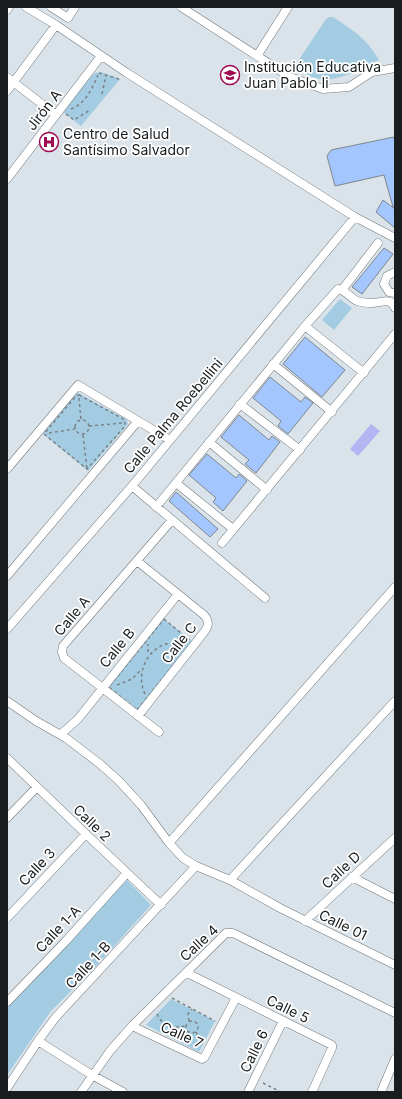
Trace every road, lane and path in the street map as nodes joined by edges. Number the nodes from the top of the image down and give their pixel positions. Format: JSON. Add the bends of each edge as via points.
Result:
{"nodes":[{"id":1,"x":9,"y":7,"type":"edge"},
{"id":2,"x":26,"y":7,"type":"edge"},
{"id":3,"x":51,"y":7,"type":"edge"},
{"id":4,"x":76,"y":7,"type":"edge"},
{"id":5,"x":181,"y":7,"type":"edge"},
{"id":6,"x":288,"y":7,"type":"edge"},
{"id":7,"x":7,"y":10,"type":"edge"},
{"id":8,"x":56,"y":25,"type":"junction"},
{"id":9,"x":101,"y":56,"type":"junction"},
{"id":10,"x":257,"y":56,"type":"junction"},
{"id":11,"x":395,"y":68,"type":"edge"},
{"id":12,"x":125,"y":72,"type":"junction"},
{"id":13,"x":98,"y":73,"type":"junction"},
{"id":14,"x":106,"y":75,"type":"junction"},
{"id":15,"x":94,"y":76,"type":"dead end"},
{"id":16,"x":10,"y":80,"type":"edge"},
{"id":17,"x":7,"y":91,"type":"edge"},
{"id":18,"x":102,"y":94,"type":"dead end"},
{"id":19,"x":90,"y":110,"type":"dead end"},
{"id":20,"x":58,"y":112,"type":"junction"},
{"id":21,"x":7,"y":179,"type":"edge"},
{"id":22,"x":355,"y":217,"type":"junction"},
{"id":23,"x":395,"y":238,"type":"edge"},
{"id":24,"x":378,"y":243,"type":"dead end"},
{"id":25,"x":395,"y":272,"type":"edge"},
{"id":26,"x":342,"y":290,"type":"junction"},
{"id":27,"x":393,"y":293,"type":"edge"},
{"id":28,"x":390,"y":304,"type":"edge"},
{"id":29,"x":305,"y":326,"type":"junction"},
{"id":30,"x":395,"y":334,"type":"edge"},
{"id":31,"x":273,"y":364,"type":"junction"},
{"id":32,"x":364,"y":373,"type":"junction"},
{"id":33,"x":78,"y":385,"type":"junction"},
{"id":34,"x":79,"y":395,"type":"junction"},
{"id":35,"x":240,"y":404,"type":"junction"},
{"id":36,"x":332,"y":412,"type":"junction"},
{"id":37,"x":81,"y":420,"type":"junction"},
{"id":38,"x":126,"y":422,"type":"junction"},
{"id":39,"x":138,"y":422,"type":"junction"},
{"id":40,"x":90,"y":426,"type":"junction"},
{"id":41,"x":75,"y":429,"type":"junction"},
{"id":42,"x":42,"y":432,"type":"junction"},
{"id":43,"x":83,"y":435,"type":"junction"},
{"id":44,"x":170,"y":440,"type":"junction"},
{"id":45,"x":209,"y":442,"type":"junction"},
{"id":46,"x":300,"y":450,"type":"junction"},
{"id":47,"x":7,"y":469,"type":"edge"},
{"id":48,"x":90,"y":472,"type":"junction"},
{"id":49,"x":176,"y":483,"type":"junction"},
{"id":50,"x":132,"y":486,"type":"junction"},
{"id":51,"x":267,"y":490,"type":"junction"},
{"id":52,"x":156,"y":507,"type":"junction"},
{"id":53,"x":172,"y":520,"type":"junction"},
{"id":54,"x":234,"y":529,"type":"junction"},
{"id":55,"x":222,"y":543,"type":"dead end"},
{"id":56,"x":137,"y":561,"type":"junction"},
{"id":57,"x":7,"y":576,"type":"edge"},
{"id":58,"x":395,"y":587,"type":"edge"},
{"id":59,"x":178,"y":594,"type":"junction"},
{"id":60,"x":265,"y":598,"type":"dead end"},
{"id":61,"x":7,"y":629,"type":"edge"},
{"id":62,"x":192,"y":642,"type":"junction"},
{"id":63,"x":140,"y":672,"type":"dead end"},
{"id":64,"x":106,"y":687,"type":"junction"},
{"id":65,"x":147,"y":698,"type":"junction"},
{"id":66,"x":7,"y":700,"type":"edge"},
{"id":67,"x":395,"y":701,"type":"edge"},
{"id":68,"x":138,"y":716,"type":"junction"},
{"id":69,"x":159,"y":732,"type":"dead end"},
{"id":70,"x":64,"y":736,"type":"junction"},
{"id":71,"x":7,"y":758,"type":"edge"},
{"id":72,"x":38,"y":787,"type":"junction"},
{"id":73,"x":7,"y":818,"type":"edge"},
{"id":74,"x":86,"y":834,"type":"junction"},
{"id":75,"x":395,"y":838,"type":"edge"},
{"id":76,"x":169,"y":843,"type":"junction"},
{"id":77,"x":196,"y":866,"type":"junction"},
{"id":78,"x":127,"y":873,"type":"junction"},
{"id":79,"x":352,"y":877,"type":"junction"},
{"id":80,"x":230,"y":880,"type":"junction"},
{"id":81,"x":395,"y":899,"type":"edge"},
{"id":82,"x":161,"y":905,"type":"junction"},
{"id":83,"x":7,"y":918,"type":"edge"},
{"id":84,"x":305,"y":921,"type":"junction"},
{"id":85,"x":395,"y":965,"type":"edge"},
{"id":86,"x":187,"y":973,"type":"junction"},
{"id":87,"x":165,"y":994,"type":"junction"},
{"id":88,"x":236,"y":998,"type":"junction"},
{"id":89,"x":7,"y":1002,"type":"edge"},
{"id":90,"x":192,"y":1009,"type":"junction"},
{"id":91,"x":157,"y":1012,"type":"dead end"},
{"id":92,"x":395,"y":1013,"type":"edge"},
{"id":93,"x":189,"y":1021,"type":"junction"},
{"id":94,"x":282,"y":1021,"type":"junction"},
{"id":95,"x":186,"y":1025,"type":"junction"},
{"id":96,"x":222,"y":1025,"type":"junction"},
{"id":97,"x":132,"y":1026,"type":"junction"},
{"id":98,"x":196,"y":1032,"type":"junction"},
{"id":99,"x":38,"y":1041,"type":"junction"},
{"id":100,"x":203,"y":1046,"type":"dead end"},
{"id":101,"x":395,"y":1059,"type":"edge"},
{"id":102,"x":92,"y":1075,"type":"junction"},
{"id":103,"x":254,"y":1079,"type":"junction"},
{"id":104,"x":7,"y":1088,"type":"edge"},
{"id":105,"x":276,"y":1090,"type":"junction"},
{"id":106,"x":81,"y":1092,"type":"edge"},
{"id":107,"x":123,"y":1092,"type":"edge"},
{"id":108,"x":248,"y":1092,"type":"edge"},
{"id":109,"x":273,"y":1092,"type":"edge"},
{"id":110,"x":281,"y":1092,"type":"edge"},
{"id":111,"x":312,"y":1092,"type":"edge"},
{"id":112,"x":381,"y":1092,"type":"edge"}],
"edges":[{"from":1,"to":7,"type":"street"},
{"from":2,"to":8,"type":"street"},
{"from":3,"to":4,"type":"street","via":[[68,18]]},
{"from":5,"to":10,"type":"street"},
{"from":6,"to":10,"type":"street"},
{"from":8,"to":9,"type":"street"},
{"from":8,"to":16,"type":"street"},
{"from":9,"to":12,"type":"street"},
{"from":9,"to":20,"type":"street","name":"Jirón A"},
{"from":10,"to":11,"type":"street","via":[[290,77],[323,89],[348,87],[372,72]]},
{"from":12,"to":14,"type":"path","via":[[119,79]]},
{"from":12,"to":22,"type":"street"},
{"from":13,"to":14,"type":"path"},
{"from":13,"to":15,"type":"path"},
{"from":13,"to":20,"type":"path","via":[[84,100],[76,107]]},
{"from":14,"to":18,"type":"path"},
{"from":16,"to":17,"type":"street"},
{"from":16,"to":20,"type":"street"},
{"from":19,"to":20,"type":"path","via":[[74,120]]},
{"from":20,"to":21,"type":"street","name":"Jirón A"},
{"from":22,"to":23,"type":"street"},
{"from":22,"to":44,"type":"street","name":"Calle Palma Roebellini"},
{"from":24,"to":26,"type":"street"},
{"from":25,"to":27,"type":"street","via":[[389,274],[384,281],[385,287]]},
{"from":26,"to":28,"type":"street","via":[[359,301]]},
{"from":26,"to":29,"type":"street","via":[[338,289]]},
{"from":27,"to":28,"type":"street"},
{"from":29,"to":31,"type":"street"},
{"from":29,"to":32,"type":"street"},
{"from":30,"to":32,"type":"street"},
{"from":31,"to":35,"type":"street"},
{"from":31,"to":36,"type":"street"},
{"from":32,"to":36,"type":"street"},
{"from":33,"to":34,"type":"path"},
{"from":33,"to":39,"type":"street"},
{"from":33,"to":42,"type":"street"},
{"from":34,"to":37,"type":"path"},
{"from":34,"to":38,"type":"path"},
{"from":34,"to":42,"type":"path"},
{"from":35,"to":45,"type":"street"},
{"from":35,"to":46,"type":"street"},
{"from":36,"to":46,"type":"street"},
{"from":37,"to":40,"type":"path"},
{"from":37,"to":41,"type":"path"},
{"from":38,"to":40,"type":"path"},
{"from":38,"to":48,"type":"path"},
{"from":39,"to":44,"type":"street"},
{"from":39,"to":48,"type":"street"},
{"from":40,"to":43,"type":"path","via":[[88,432]]},
{"from":41,"to":42,"type":"path"},
{"from":41,"to":43,"type":"path"},
{"from":42,"to":47,"type":"street"},
{"from":42,"to":48,"type":"path"},
{"from":43,"to":48,"type":"path"},
{"from":44,"to":50,"type":"street","name":"Calle Palma Roebellini"},
{"from":45,"to":49,"type":"street"},
{"from":45,"to":51,"type":"street"},
{"from":46,"to":51,"type":"street"},
{"from":48,"to":57,"type":"street"},
{"from":49,"to":52,"type":"street"},
{"from":49,"to":54,"type":"street"},
{"from":50,"to":52,"type":"street"},
{"from":50,"to":61,"type":"street","name":"Calle Palma Roebellini"},
{"from":51,"to":54,"type":"street"},
{"from":52,"to":53,"type":"street"},
{"from":53,"to":56,"type":"street","name":"Calle A"},
{"from":53,"to":60,"type":"street"},
{"from":54,"to":55,"type":"street"},
{"from":56,"to":59,"type":"street","name":"Calle C"},
{"from":56,"to":64,"type":"street","name":"Calle A","via":[[62,649],[64,658]]},
{"from":58,"to":76,"type":"street"},
{"from":59,"to":64,"type":"street","name":"Calle B"},
{"from":59,"to":68,"type":"street","name":"Calle C","via":[[207,618],[208,625]]},
{"from":62,"to":64,"type":"path","via":[[164,619]]},
{"from":62,"to":65,"type":"path"},
{"from":62,"to":65,"type":"path","via":[[168,643],[152,652],[142,668],[141,676],[141,684]]},
{"from":63,"to":64,"type":"path","via":[[127,682]]},
{"from":64,"to":65,"type":"path","via":[[137,710]]},
{"from":64,"to":68,"type":"street","name":"Calle A"},
{"from":64,"to":70,"type":"street","name":"Calle B"},
{"from":66,"to":70,"type":"street","name":"Calle 01","via":[[36,721]]},
{"from":67,"to":80,"type":"street"},
{"from":68,"to":69,"type":"street","name":"Calle A"},
{"from":70,"to":76,"type":"street","name":"Calle 01","via":[[118,780],[142,805]]},
{"from":71,"to":72,"type":"street","name":"Calle 2"},
{"from":72,"to":73,"type":"street"},
{"from":72,"to":74,"type":"street","name":"Calle 2"},
{"from":74,"to":78,"type":"street","name":"Calle 2"},
{"from":74,"to":83,"type":"street","name":"Calle 3"},
{"from":75,"to":79,"type":"street","name":"Calle D"},
{"from":76,"to":77,"type":"street","name":"Calle 01"},
{"from":77,"to":80,"type":"street","name":"Calle 01"},
{"from":77,"to":82,"type":"street","name":"Calle 1-B"},
{"from":78,"to":82,"type":"street","name":"Calle 2"},
{"from":78,"to":89,"type":"street","name":"Calle 1-A"},
{"from":79,"to":81,"type":"street"},
{"from":79,"to":84,"type":"street","name":"Calle D"},
{"from":80,"to":84,"type":"street","name":"Calle 01"},
{"from":82,"to":99,"type":"street","name":"Calle 1-B","via":[[56,1018]]},
{"from":84,"to":85,"type":"street","name":"Calle 01"},
{"from":86,"to":87,"type":"street","name":"Calle 4"},
{"from":86,"to":88,"type":"street","name":"Calle 5"},
{"from":86,"to":92,"type":"street","name":"Calle 4","via":[[222,936],[233,933]]},
{"from":87,"to":90,"type":"path"},
{"from":87,"to":97,"type":"street","name":"Calle 4"},
{"from":88,"to":94,"type":"street","name":"Calle 5"},
{"from":88,"to":96,"type":"street","name":"Calle 7"},
{"from":90,"to":93,"type":"path","via":[[188,1014]]},
{"from":90,"to":96,"type":"path"},
{"from":91,"to":95,"type":"path","via":[[161,1021],[168,1026],[178,1028]]},
{"from":93,"to":95,"type":"path"},
{"from":93,"to":98,"type":"path","via":[[197,1022],[199,1027]]},
{"from":94,"to":103,"type":"street","name":"Calle 6"},
{"from":94,"to":111,"type":"street","name":"Calle 5","via":[[332,1046]]},
{"from":95,"to":98,"type":"path","via":[[188,1031]]},
{"from":96,"to":97,"type":"street","name":"Calle 7","via":[[204,1058],[200,1059]]},
{"from":97,"to":102,"type":"street","name":"Calle 4"},
{"from":98,"to":100,"type":"path"},
{"from":99,"to":102,"type":"street"},
{"from":99,"to":104,"type":"street","name":"Calle 1-B"},
{"from":101,"to":112,"type":"street"},
{"from":102,"to":106,"type":"street","name":"Calle 4"},
{"from":102,"to":107,"type":"street"},
{"from":103,"to":105,"type":"path"},
{"from":103,"to":108,"type":"street","name":"Calle 6"},
{"from":105,"to":109,"type":"path"},
{"from":105,"to":110,"type":"path"}]}
